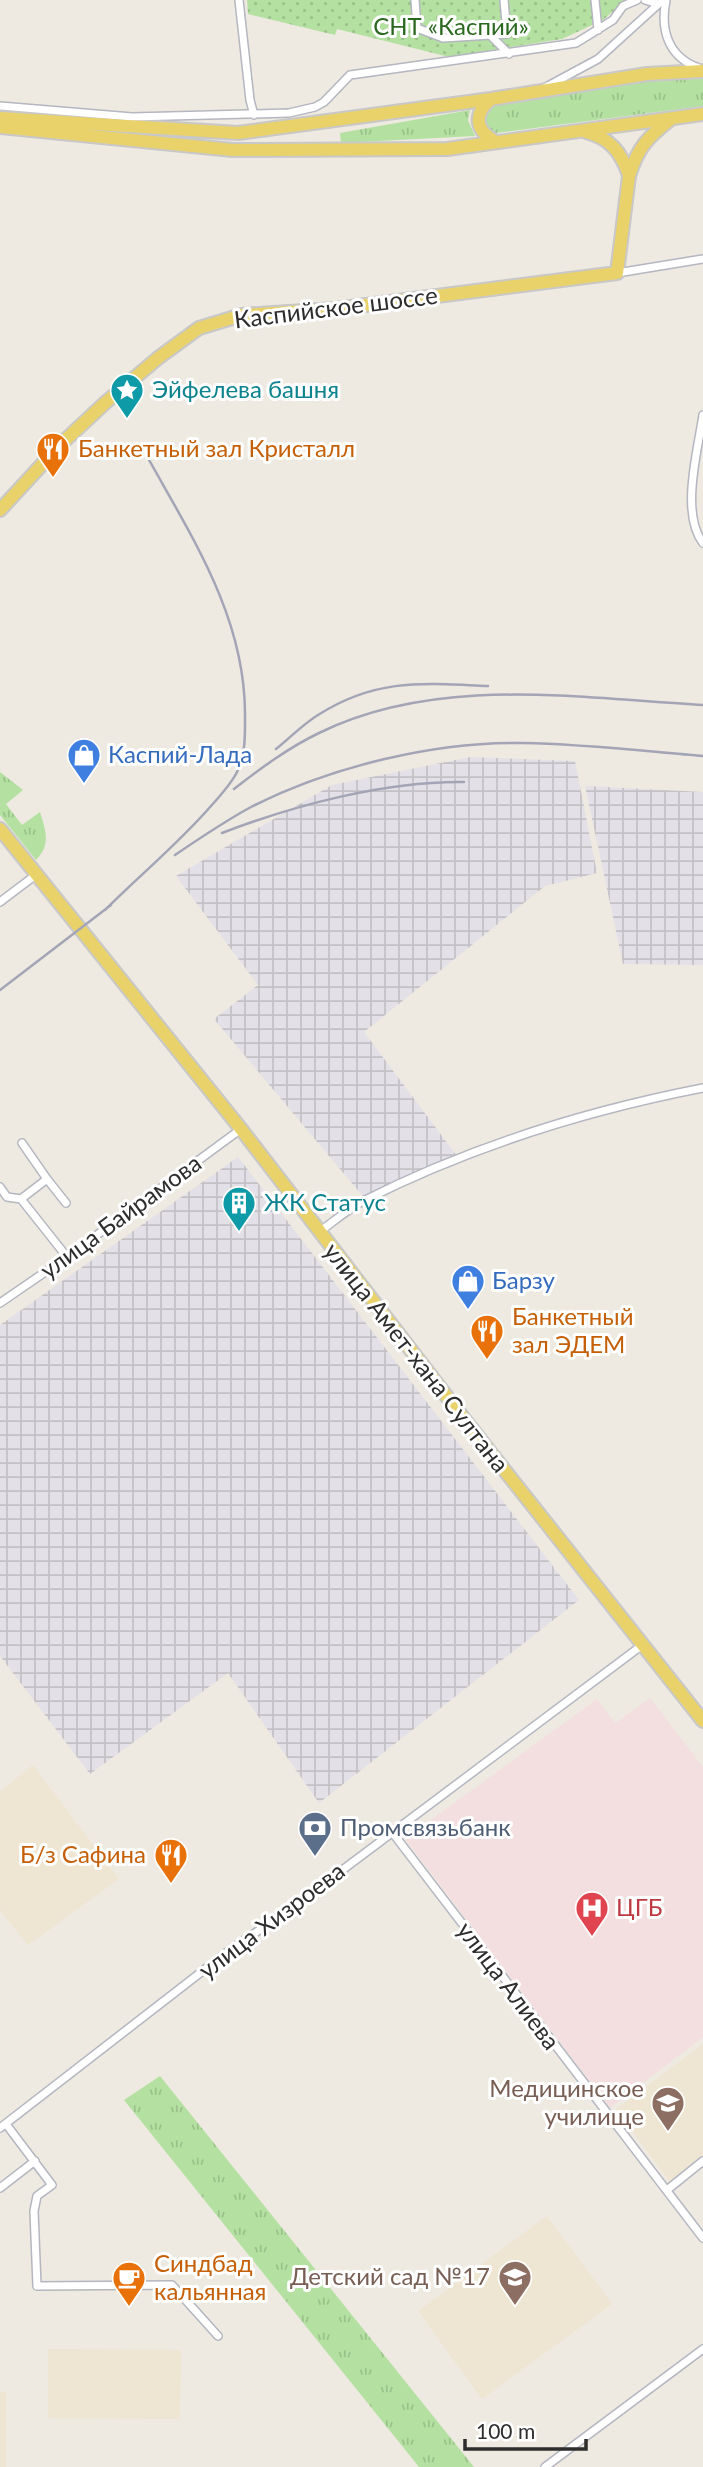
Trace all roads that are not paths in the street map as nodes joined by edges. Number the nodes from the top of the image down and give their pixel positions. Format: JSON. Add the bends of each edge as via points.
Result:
{"nodes":[{"id":1,"x":239,"y":0,"type":"edge"},
{"id":2,"x":415,"y":0,"type":"edge"},
{"id":3,"x":504,"y":0,"type":"edge"},
{"id":4,"x":595,"y":0,"type":"edge"},
{"id":5,"x":637,"y":0,"type":"edge"},
{"id":6,"x":645,"y":0,"type":"edge"},
{"id":7,"x":662,"y":1,"type":"edge"},
{"id":8,"x":598,"y":30,"type":"junction"},
{"id":9,"x":490,"y":35,"type":"junction"},
{"id":10,"x":509,"y":54,"type":"junction"},
{"id":11,"x":703,"y":70,"type":"edge"},
{"id":12,"x":537,"y":92,"type":"junction"},
{"id":13,"x":491,"y":99,"type":"junction"},
{"id":14,"x":0,"y":106,"type":"edge"},
{"id":15,"x":703,"y":114,"type":"edge"},
{"id":16,"x":254,"y":115,"type":"junction"},
{"id":17,"x":0,"y":118,"type":"edge"},
{"id":18,"x":671,"y":119,"type":"junction"},
{"id":19,"x":0,"y":127,"type":"edge"},
{"id":20,"x":577,"y":130,"type":"junction"},
{"id":21,"x":496,"y":142,"type":"junction"},
{"id":22,"x":629,"y":176,"type":"junction"},
{"id":23,"x":703,"y":259,"type":"edge"},
{"id":24,"x":617,"y":273,"type":"junction"},
{"id":25,"x":703,"y":415,"type":"edge"},
{"id":26,"x":0,"y":510,"type":"edge"},
{"id":27,"x":703,"y":543,"type":"edge"},
{"id":28,"x":0,"y":829,"type":"edge"},
{"id":29,"x":5,"y":841,"type":"edge"},
{"id":30,"x":37,"y":873,"type":"junction"},
{"id":31,"x":0,"y":902,"type":"edge"},
{"id":32,"x":703,"y":1088,"type":"edge"},
{"id":33,"x":242,"y":1129,"type":"junction"},
{"id":34,"x":22,"y":1143,"type":"dead end"},
{"id":35,"x":47,"y":1179,"type":"junction"},
{"id":36,"x":0,"y":1187,"type":"edge"},
{"id":37,"x":21,"y":1199,"type":"junction"},
{"id":38,"x":66,"y":1203,"type":"dead end"},
{"id":39,"x":318,"y":1232,"type":"junction"},
{"id":40,"x":67,"y":1257,"type":"junction"},
{"id":41,"x":0,"y":1303,"type":"edge"},
{"id":42,"x":641,"y":1646,"type":"junction"},
{"id":43,"x":703,"y":1721,"type":"edge"},
{"id":44,"x":392,"y":1832,"type":"junction"},
{"id":45,"x":3,"y":2126,"type":"edge"},
{"id":46,"x":35,"y":2161,"type":"junction"},
{"id":47,"x":703,"y":2161,"type":"edge"},
{"id":48,"x":0,"y":2188,"type":"edge"},
{"id":49,"x":667,"y":2190,"type":"junction"},
{"id":50,"x":703,"y":2238,"type":"edge"},
{"id":51,"x":219,"y":2336,"type":"dead end"},
{"id":52,"x":703,"y":2349,"type":"edge"},
{"id":53,"x":545,"y":2467,"type":"edge"}],
"edges":[{"from":1,"to":16,"type":"street"},
{"from":2,"to":9,"type":"street","via":[[417,28],[443,38]]},
{"from":3,"to":9,"type":"street","via":[[507,34]]},
{"from":4,"to":8,"type":"street"},
{"from":5,"to":8,"type":"street","via":[[623,6]]},
{"from":6,"to":7,"type":"street"},
{"from":7,"to":11,"type":"street","via":[[665,34],[673,48],[684,63]]},
{"from":7,"to":12,"type":"street","via":[[598,59]]},
{"from":8,"to":10,"type":"street","via":[[576,43]]},
{"from":9,"to":10,"type":"street"},
{"from":10,"to":16,"type":"street","via":[[350,75],[315,107]]},
{"from":11,"to":12,"type":"main road"},
{"from":12,"to":13,"type":"main road"},
{"from":13,"to":17,"type":"main road","via":[[238,133]]},
{"from":13,"to":21,"type":"main road","via":[[479,114],[479,124],[485,136]]},
{"from":14,"to":16,"type":"street","via":[[132,117]]},
{"from":15,"to":18,"type":"main road"},
{"from":18,"to":20,"type":"main road"},
{"from":18,"to":22,"type":"main road","via":[[640,148]]},
{"from":19,"to":21,"type":"main road","via":[[233,150],[447,149]]},
{"from":20,"to":21,"type":"main road"},
{"from":20,"to":22,"type":"main road","via":[[600,135],[612,144]]},
{"from":22,"to":24,"type":"main road"},
{"from":23,"to":24,"type":"street"},
{"from":24,"to":26,"type":"main road","name":"Каспийское шоссе","via":[[335,309],[242,315],[200,328],[106,402]]},
{"from":25,"to":27,"type":"street","via":[[691,503],[694,528]]},
{"from":28,"to":29,"type":"main road","name":"улица Амет-хана Султана"},
{"from":29,"to":30,"type":"main road","name":"улица Амет-хана Султана"},
{"from":30,"to":31,"type":"street"},
{"from":30,"to":33,"type":"main road","name":"улица Амет-хана Султана"},
{"from":32,"to":39,"type":"street","via":[[545,1127],[461,1156],[362,1202]]},
{"from":33,"to":39,"type":"main road","name":"улица Амет-хана Султана"},
{"from":33,"to":40,"type":"street","name":"улица Байрамова"},
{"from":34,"to":35,"type":"street"},
{"from":35,"to":37,"type":"street"},
{"from":35,"to":38,"type":"street"},
{"from":36,"to":37,"type":"street","via":[[7,1197]]},
{"from":37,"to":40,"type":"street"},
{"from":39,"to":42,"type":"main road","name":"улица Амет-хана Султана"},
{"from":40,"to":41,"type":"street","name":"улица Байрамова"},
{"from":42,"to":43,"type":"main road","name":"улица Амет-хана Султана"},
{"from":42,"to":44,"type":"street","name":"улица Хизроева"},
{"from":44,"to":45,"type":"street","name":"улица Хизроева"},
{"from":44,"to":49,"type":"street","name":"улица Алиева"},
{"from":45,"to":46,"type":"street","name":"улица Хизроева"},
{"from":46,"to":48,"type":"street"},
{"from":46,"to":51,"type":"street","name":"улица Хизроева","via":[[52,2185],[37,2196],[34,2211],[37,2286],[172,2285]]},
{"from":47,"to":49,"type":"street"},
{"from":49,"to":50,"type":"street","name":"улица Алиева"},
{"from":52,"to":53,"type":"street"}]}
